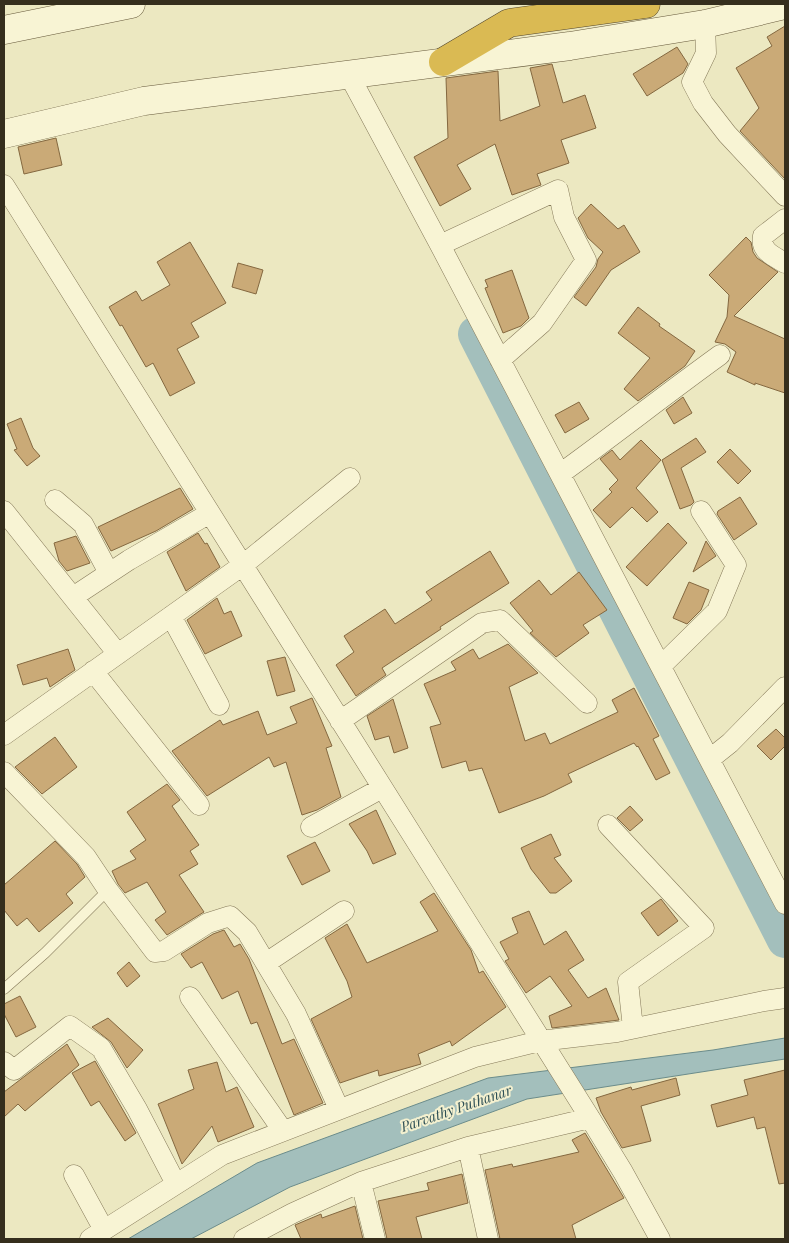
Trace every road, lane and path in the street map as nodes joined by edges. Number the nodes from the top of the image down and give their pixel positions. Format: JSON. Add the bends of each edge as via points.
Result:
{"nodes":[{"id":1,"x":131,"y":4,"type":"edge"},
{"id":2,"x":646,"y":4,"type":"edge"},
{"id":3,"x":785,"y":5,"type":"edge"},
{"id":4,"x":705,"y":24,"type":"junction"},
{"id":5,"x":4,"y":30,"type":"edge"},
{"id":6,"x":444,"y":62,"type":"junction"},
{"id":7,"x":348,"y":75,"type":"junction"},
{"id":8,"x":4,"y":134,"type":"edge"},
{"id":9,"x":4,"y":185,"type":"edge"},
{"id":10,"x":785,"y":196,"type":"edge"},
{"id":11,"x":785,"y":220,"type":"edge"},
{"id":12,"x":440,"y":245,"type":"junction"},
{"id":13,"x":785,"y":263,"type":"edge"},
{"id":14,"x":720,"y":356,"type":"dead end"},
{"id":15,"x":500,"y":360,"type":"junction"},
{"id":16,"x":560,"y":474,"type":"junction"},
{"id":17,"x":350,"y":478,"type":"dead end"},
{"id":18,"x":55,"y":500,"type":"dead end"},
{"id":19,"x":4,"y":511,"type":"edge"},
{"id":20,"x":701,"y":511,"type":"dead end"},
{"id":21,"x":210,"y":513,"type":"junction"},
{"id":22,"x":243,"y":565,"type":"junction"},
{"id":23,"x":109,"y":573,"type":"junction"},
{"id":24,"x":73,"y":597,"type":"junction"},
{"id":25,"x":171,"y":616,"type":"junction"},
{"id":26,"x":118,"y":654,"type":"junction"},
{"id":27,"x":661,"y":666,"type":"junction"},
{"id":28,"x":93,"y":671,"type":"junction"},
{"id":29,"x":785,"y":687,"type":"edge"},
{"id":30,"x":587,"y":703,"type":"dead end"},
{"id":31,"x":218,"y":705,"type":"dead end"},
{"id":32,"x":340,"y":721,"type":"junction"},
{"id":33,"x":4,"y":735,"type":"edge"},
{"id":34,"x":710,"y":759,"type":"junction"},
{"id":35,"x":4,"y":772,"type":"edge"},
{"id":36,"x":382,"y":788,"type":"junction"},
{"id":37,"x":199,"y":805,"type":"dead end"},
{"id":38,"x":608,"y":825,"type":"dead end"},
{"id":39,"x":312,"y":827,"type":"dead end"},
{"id":40,"x":108,"y":890,"type":"junction"},
{"id":41,"x":784,"y":901,"type":"edge"},
{"id":42,"x":344,"y":911,"type":"dead end"},
{"id":43,"x":266,"y":963,"type":"junction"},
{"id":44,"x":4,"y":989,"type":"edge"},
{"id":45,"x":190,"y":997,"type":"dead end"},
{"id":46,"x":785,"y":998,"type":"edge"},
{"id":47,"x":633,"y":1028,"type":"junction"},
{"id":48,"x":545,"y":1048,"type":"junction"},
{"id":49,"x":4,"y":1062,"type":"edge"},
{"id":50,"x":339,"y":1109,"type":"junction"},
{"id":51,"x":590,"y":1118,"type":"junction"},
{"id":52,"x":283,"y":1131,"type":"junction"},
{"id":53,"x":468,"y":1147,"type":"junction"},
{"id":54,"x":74,"y":1175,"type":"dead end"},
{"id":55,"x":361,"y":1182,"type":"junction"},
{"id":56,"x":176,"y":1184,"type":"junction"},
{"id":57,"x":97,"y":1235,"type":"edge"},
{"id":58,"x":244,"y":1239,"type":"edge"},
{"id":59,"x":375,"y":1239,"type":"edge"},
{"id":60,"x":488,"y":1239,"type":"edge"},
{"id":61,"x":660,"y":1239,"type":"edge"}],
"edges":[{"from":1,"to":5,"type":"street"},
{"from":2,"to":6,"type":"highway","via":[[509,23]]},
{"from":3,"to":4,"type":"street"},
{"from":4,"to":6,"type":"street"},
{"from":4,"to":10,"type":"street","via":[[706,53],[692,82],[702,103],[727,134]]},
{"from":6,"to":7,"type":"street"},
{"from":7,"to":8,"type":"street","via":[[144,101]]},
{"from":7,"to":12,"type":"street"},
{"from":9,"to":21,"type":"street"},
{"from":11,"to":13,"type":"street","via":[[763,236],[762,246]]},
{"from":12,"to":15,"type":"street"},
{"from":12,"to":15,"type":"street","via":[[558,190],[564,216],[586,260],[542,323]]},
{"from":14,"to":16,"type":"street"},
{"from":15,"to":16,"type":"street"},
{"from":16,"to":27,"type":"street"},
{"from":17,"to":22,"type":"street"},
{"from":18,"to":23,"type":"street","via":[[83,524]]},
{"from":19,"to":24,"type":"street"},
{"from":20,"to":27,"type":"street","via":[[736,566],[717,611]]},
{"from":21,"to":22,"type":"street"},
{"from":21,"to":23,"type":"street"},
{"from":22,"to":25,"type":"street"},
{"from":22,"to":32,"type":"street"},
{"from":23,"to":24,"type":"street"},
{"from":24,"to":26,"type":"street"},
{"from":25,"to":26,"type":"street"},
{"from":25,"to":31,"type":"street"},
{"from":26,"to":28,"type":"street"},
{"from":27,"to":34,"type":"street"},
{"from":28,"to":33,"type":"street"},
{"from":28,"to":37,"type":"street"},
{"from":29,"to":34,"type":"street","via":[[730,744]]},
{"from":30,"to":32,"type":"street","via":[[500,620],[482,623]]},
{"from":32,"to":36,"type":"street"},
{"from":34,"to":41,"type":"street"},
{"from":35,"to":40,"type":"street","via":[[86,857]]},
{"from":36,"to":39,"type":"street"},
{"from":36,"to":48,"type":"street"},
{"from":38,"to":47,"type":"street","via":[[704,928],[628,982]]},
{"from":40,"to":43,"type":"street","via":[[155,952],[164,951],[208,923],[230,916],[247,932]]},
{"from":40,"to":44,"type":"lane"},
{"from":42,"to":43,"type":"street"},
{"from":43,"to":50,"type":"street","via":[[296,1014]]},
{"from":45,"to":52,"type":"street"},
{"from":46,"to":47,"type":"street"},
{"from":47,"to":48,"type":"street"},
{"from":48,"to":50,"type":"street","via":[[475,1057]]},
{"from":48,"to":51,"type":"street"},
{"from":49,"to":56,"type":"street","via":[[14,1070],[70,1026],[101,1048]]},
{"from":50,"to":52,"type":"street"},
{"from":51,"to":53,"type":"street"},
{"from":51,"to":61,"type":"street"},
{"from":52,"to":56,"type":"street","via":[[222,1155]]},
{"from":53,"to":55,"type":"street"},
{"from":53,"to":60,"type":"street"},
{"from":54,"to":57,"type":"street"},
{"from":55,"to":58,"type":"street"},
{"from":55,"to":59,"type":"street"},
{"from":56,"to":57,"type":"street"}]}
